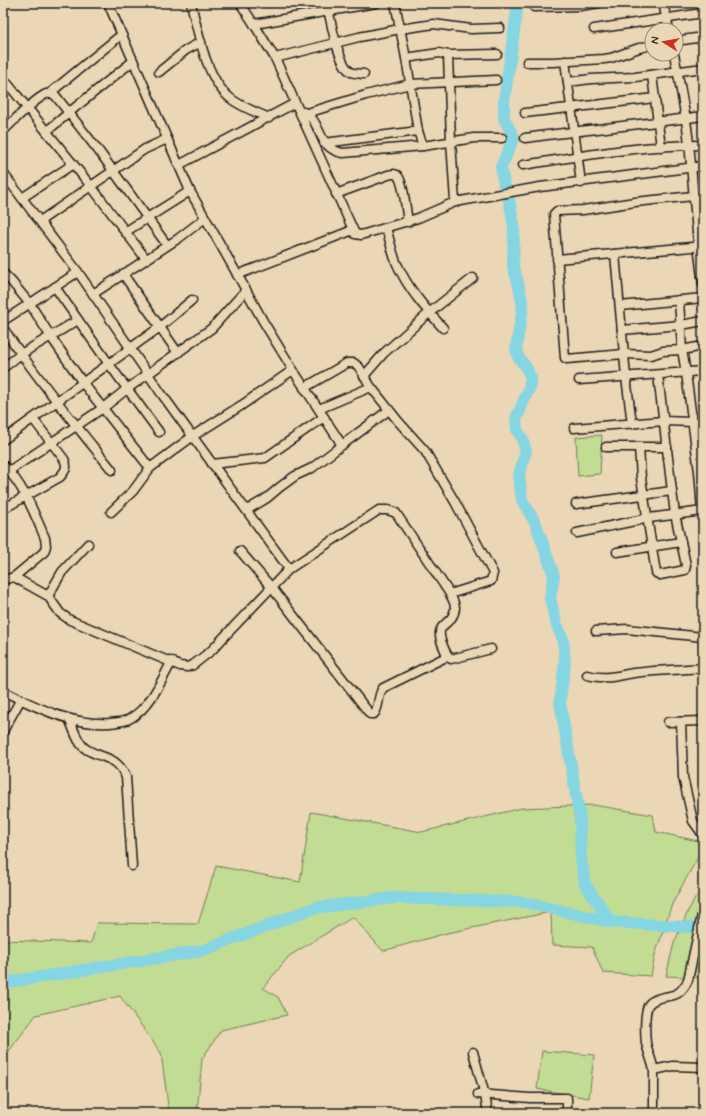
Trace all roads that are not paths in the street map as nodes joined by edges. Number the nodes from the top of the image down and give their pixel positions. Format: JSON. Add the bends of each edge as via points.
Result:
{"nodes":[{"id":1,"x":108,"y":3,"type":"edge"},
{"id":2,"x":191,"y":3,"type":"edge"},
{"id":3,"x":240,"y":3,"type":"edge"},
{"id":4,"x":376,"y":3,"type":"edge"},
{"id":5,"x":395,"y":3,"type":"edge"},
{"id":6,"x":599,"y":3,"type":"edge"},
{"id":7,"x":664,"y":3,"type":"edge"},
{"id":8,"x":328,"y":7,"type":"edge"},
{"id":9,"x":534,"y":7,"type":"dead end"},
{"id":10,"x":703,"y":13,"type":"edge"},
{"id":11,"x":666,"y":18,"type":"junction"},
{"id":12,"x":667,"y":22,"type":"edge"},
{"id":13,"x":254,"y":24,"type":"junction"},
{"id":14,"x":500,"y":28,"type":"dead end"},
{"id":15,"x":400,"y":29,"type":"junction"},
{"id":16,"x":594,"y":29,"type":"dead end"},
{"id":17,"x":121,"y":35,"type":"junction"},
{"id":18,"x":703,"y":37,"type":"edge"},
{"id":19,"x":684,"y":40,"type":"edge"},
{"id":20,"x":201,"y":42,"type":"junction"},
{"id":21,"x":336,"y":43,"type":"junction"},
{"id":22,"x":644,"y":47,"type":"edge"},
{"id":23,"x":498,"y":54,"type":"dead end"},
{"id":24,"x":448,"y":56,"type":"junction"},
{"id":25,"x":275,"y":58,"type":"junction"},
{"id":26,"x":406,"y":58,"type":"junction"},
{"id":27,"x":565,"y":60,"type":"junction"},
{"id":28,"x":133,"y":61,"type":"junction"},
{"id":29,"x":528,"y":62,"type":"dead end"},
{"id":30,"x":675,"y":62,"type":"edge"},
{"id":31,"x":703,"y":68,"type":"edge"},
{"id":32,"x":159,"y":72,"type":"dead end"},
{"id":33,"x":677,"y":72,"type":"junction"},
{"id":34,"x":364,"y":74,"type":"dead end"},
{"id":35,"x":652,"y":75,"type":"junction"},
{"id":36,"x":3,"y":78,"type":"edge"},
{"id":37,"x":496,"y":80,"type":"dead end"},
{"id":38,"x":568,"y":82,"type":"junction"},
{"id":39,"x":450,"y":83,"type":"junction"},
{"id":40,"x":410,"y":84,"type":"junction"},
{"id":41,"x":50,"y":94,"type":"junction"},
{"id":42,"x":655,"y":98,"type":"junction"},
{"id":43,"x":297,"y":106,"type":"junction"},
{"id":44,"x":28,"y":108,"type":"junction"},
{"id":45,"x":571,"y":108,"type":"junction"},
{"id":46,"x":68,"y":113,"type":"junction"},
{"id":47,"x":307,"y":113,"type":"junction"},
{"id":48,"x":525,"y":113,"type":"dead end"},
{"id":49,"x":703,"y":116,"type":"edge"},
{"id":50,"x":269,"y":118,"type":"junction"},
{"id":51,"x":686,"y":118,"type":"junction"},
{"id":52,"x":659,"y":122,"type":"junction"},
{"id":53,"x":3,"y":131,"type":"edge"},
{"id":54,"x":47,"y":131,"type":"junction"},
{"id":55,"x":418,"y":131,"type":"junction"},
{"id":56,"x":574,"y":131,"type":"junction"},
{"id":57,"x":502,"y":138,"type":"dead end"},
{"id":58,"x":525,"y":138,"type":"dead end"},
{"id":59,"x":167,"y":139,"type":"junction"},
{"id":60,"x":451,"y":141,"type":"junction"},
{"id":61,"x":324,"y":143,"type":"junction"},
{"id":62,"x":703,"y":144,"type":"edge"},
{"id":63,"x":689,"y":145,"type":"junction"},
{"id":64,"x":423,"y":146,"type":"junction"},
{"id":65,"x":661,"y":147,"type":"junction"},
{"id":66,"x":578,"y":157,"type":"junction"},
{"id":67,"x":73,"y":164,"type":"junction"},
{"id":68,"x":179,"y":165,"type":"junction"},
{"id":69,"x":523,"y":165,"type":"dead end"},
{"id":70,"x":703,"y":166,"type":"edge"},
{"id":71,"x":691,"y":168,"type":"junction"},
{"id":72,"x":114,"y":171,"type":"junction"},
{"id":73,"x":3,"y":173,"type":"edge"},
{"id":74,"x":581,"y":182,"type":"junction"},
{"id":75,"x":91,"y":186,"type":"junction"},
{"id":76,"x":190,"y":191,"type":"junction"},
{"id":77,"x":336,"y":194,"type":"junction"},
{"id":78,"x":699,"y":195,"type":"edge"},
{"id":79,"x":22,"y":198,"type":"junction"},
{"id":80,"x":455,"y":202,"type":"junction"},
{"id":81,"x":148,"y":218,"type":"junction"},
{"id":82,"x":205,"y":218,"type":"junction"},
{"id":83,"x":40,"y":221,"type":"junction"},
{"id":84,"x":408,"y":222,"type":"junction"},
{"id":85,"x":386,"y":228,"type":"junction"},
{"id":86,"x":352,"y":230,"type":"junction"},
{"id":87,"x":125,"y":232,"type":"junction"},
{"id":88,"x":167,"y":245,"type":"junction"},
{"id":89,"x":701,"y":246,"type":"edge"},
{"id":90,"x":615,"y":254,"type":"junction"},
{"id":91,"x":146,"y":259,"type":"junction"},
{"id":92,"x":557,"y":259,"type":"junction"},
{"id":93,"x":78,"y":272,"type":"junction"},
{"id":94,"x":3,"y":273,"type":"edge"},
{"id":95,"x":123,"y":274,"type":"junction"},
{"id":96,"x":237,"y":274,"type":"junction"},
{"id":97,"x":474,"y":278,"type":"dead end"},
{"id":98,"x":703,"y":284,"type":"edge"},
{"id":99,"x":55,"y":287,"type":"junction"},
{"id":100,"x":246,"y":290,"type":"junction"},
{"id":101,"x":92,"y":294,"type":"junction"},
{"id":102,"x":703,"y":298,"type":"edge"},
{"id":103,"x":192,"y":300,"type":"dead end"},
{"id":104,"x":679,"y":300,"type":"junction"},
{"id":105,"x":30,"y":304,"type":"junction"},
{"id":106,"x":620,"y":306,"type":"junction"},
{"id":107,"x":429,"y":313,"type":"junction"},
{"id":108,"x":78,"y":320,"type":"junction"},
{"id":109,"x":3,"y":321,"type":"edge"},
{"id":110,"x":703,"y":321,"type":"edge"},
{"id":111,"x":680,"y":325,"type":"junction"},
{"id":112,"x":160,"y":327,"type":"junction"},
{"id":113,"x":3,"y":328,"type":"edge"},
{"id":114,"x":443,"y":328,"type":"dead end"},
{"id":115,"x":622,"y":330,"type":"junction"},
{"id":116,"x":51,"y":337,"type":"junction"},
{"id":117,"x":703,"y":346,"type":"edge"},
{"id":118,"x":130,"y":348,"type":"junction"},
{"id":119,"x":682,"y":350,"type":"junction"},
{"id":120,"x":178,"y":353,"type":"junction"},
{"id":121,"x":21,"y":354,"type":"junction"},
{"id":122,"x":624,"y":354,"type":"junction"},
{"id":123,"x":109,"y":364,"type":"junction"},
{"id":124,"x":3,"y":368,"type":"edge"},
{"id":125,"x":293,"y":370,"type":"junction"},
{"id":126,"x":703,"y":371,"type":"edge"},
{"id":127,"x":686,"y":373,"type":"junction"},
{"id":128,"x":148,"y":374,"type":"junction"},
{"id":129,"x":658,"y":375,"type":"junction"},
{"id":130,"x":364,"y":376,"type":"junction"},
{"id":131,"x":626,"y":377,"type":"junction"},
{"id":132,"x":579,"y":380,"type":"dead end"},
{"id":133,"x":83,"y":383,"type":"junction"},
{"id":134,"x":371,"y":387,"type":"junction"},
{"id":135,"x":304,"y":388,"type":"junction"},
{"id":136,"x":127,"y":389,"type":"junction"},
{"id":137,"x":57,"y":402,"type":"junction"},
{"id":138,"x":103,"y":408,"type":"junction"},
{"id":139,"x":319,"y":409,"type":"junction"},
{"id":140,"x":389,"y":410,"type":"junction"},
{"id":141,"x":324,"y":418,"type":"junction"},
{"id":142,"x":33,"y":419,"type":"junction"},
{"id":143,"x":664,"y":421,"type":"junction"},
{"id":144,"x":703,"y":421,"type":"edge"},
{"id":145,"x":693,"y":422,"type":"junction"},
{"id":146,"x":632,"y":424,"type":"junction"},
{"id":147,"x":77,"y":426,"type":"junction"},
{"id":148,"x":574,"y":428,"type":"dead end"},
{"id":149,"x":159,"y":432,"type":"dead end"},
{"id":150,"x":193,"y":436,"type":"junction"},
{"id":151,"x":3,"y":440,"type":"edge"},
{"id":152,"x":51,"y":443,"type":"junction"},
{"id":153,"x":342,"y":445,"type":"junction"},
{"id":154,"x":606,"y":447,"type":"dead end"},
{"id":155,"x":639,"y":447,"type":"junction"},
{"id":156,"x":667,"y":447,"type":"junction"},
{"id":157,"x":212,"y":464,"type":"junction"},
{"id":158,"x":6,"y":468,"type":"edge"},
{"id":159,"x":150,"y":468,"type":"junction"},
{"id":160,"x":112,"y":470,"type":"dead end"},
{"id":161,"x":672,"y":491,"type":"junction"},
{"id":162,"x":645,"y":495,"type":"junction"},
{"id":163,"x":27,"y":496,"type":"junction"},
{"id":164,"x":576,"y":504,"type":"dead end"},
{"id":165,"x":3,"y":509,"type":"edge"},
{"id":166,"x":247,"y":510,"type":"junction"},
{"id":167,"x":703,"y":511,"type":"edge"},
{"id":168,"x":111,"y":512,"type":"dead end"},
{"id":169,"x":675,"y":514,"type":"junction"},
{"id":170,"x":649,"y":518,"type":"junction"},
{"id":171,"x":577,"y":533,"type":"dead end"},
{"id":172,"x":681,"y":542,"type":"junction"},
{"id":173,"x":88,"y":544,"type":"dead end"},
{"id":174,"x":653,"y":547,"type":"junction"},
{"id":175,"x":240,"y":551,"type":"dead end"},
{"id":176,"x":617,"y":552,"type":"dead end"},
{"id":177,"x":290,"y":569,"type":"junction"},
{"id":178,"x":14,"y":577,"type":"junction"},
{"id":179,"x":3,"y":580,"type":"edge"},
{"id":180,"x":272,"y":588,"type":"junction"},
{"id":181,"x":450,"y":594,"type":"junction"},
{"id":182,"x":48,"y":596,"type":"junction"},
{"id":183,"x":596,"y":631,"type":"dead end"},
{"id":184,"x":703,"y":637,"type":"edge"},
{"id":185,"x":491,"y":648,"type":"dead end"},
{"id":186,"x":448,"y":656,"type":"junction"},
{"id":187,"x":172,"y":661,"type":"junction"},
{"id":188,"x":703,"y":668,"type":"edge"},
{"id":189,"x":587,"y":675,"type":"dead end"},
{"id":190,"x":3,"y":691,"type":"edge"},
{"id":191,"x":21,"y":699,"type":"junction"},
{"id":192,"x":69,"y":719,"type":"junction"},
{"id":193,"x":703,"y":721,"type":"edge"},
{"id":194,"x":668,"y":722,"type":"dead end"},
{"id":195,"x":681,"y":722,"type":"junction"},
{"id":196,"x":3,"y":731,"type":"edge"},
{"id":197,"x":703,"y":835,"type":"edge"},
{"id":198,"x":132,"y":866,"type":"dead end"},
{"id":199,"x":703,"y":910,"type":"edge"},
{"id":200,"x":473,"y":1052,"type":"dead end"},
{"id":201,"x":703,"y":1066,"type":"edge"},
{"id":202,"x":654,"y":1070,"type":"junction"},
{"id":203,"x":482,"y":1095,"type":"junction"},
{"id":204,"x":488,"y":1113,"type":"edge"},
{"id":205,"x":567,"y":1113,"type":"edge"},
{"id":206,"x":654,"y":1113,"type":"edge"}],
"edges":[{"from":1,"to":17,"type":"street"},
{"from":2,"to":20,"type":"street"},
{"from":3,"to":13,"type":"street"},
{"from":4,"to":8,"type":"street"},
{"from":5,"to":15,"type":"street"},
{"from":6,"to":9,"type":"street"},
{"from":7,"to":11,"type":"street"},
{"from":8,"to":13,"type":"street"},
{"from":8,"to":21,"type":"street"},
{"from":10,"to":11,"type":"street"},
{"from":11,"to":12,"type":"street"},
{"from":11,"to":16,"type":"street"},
{"from":13,"to":25,"type":"street"},
{"from":14,"to":15,"type":"street","via":[[471,29],[434,24]]},
{"from":15,"to":21,"type":"street"},
{"from":15,"to":26,"type":"street"},
{"from":17,"to":28,"type":"street"},
{"from":17,"to":41,"type":"street"},
{"from":18,"to":19,"type":"street"},
{"from":20,"to":32,"type":"street","via":[[186,50]]},
{"from":20,"to":50,"type":"street","via":[[204,56],[219,88],[236,103]]},
{"from":21,"to":25,"type":"street"},
{"from":21,"to":34,"type":"street","via":[[344,65],[352,72]]},
{"from":22,"to":27,"type":"street","via":[[611,58]]},
{"from":23,"to":24,"type":"street"},
{"from":24,"to":26,"type":"street","via":[[439,53]]},
{"from":24,"to":39,"type":"street"},
{"from":25,"to":43,"type":"street"},
{"from":26,"to":40,"type":"street"},
{"from":27,"to":29,"type":"street"},
{"from":27,"to":38,"type":"street"},
{"from":28,"to":46,"type":"street"},
{"from":28,"to":59,"type":"street"},
{"from":30,"to":33,"type":"street"},
{"from":31,"to":33,"type":"street"},
{"from":33,"to":35,"type":"street"},
{"from":33,"to":51,"type":"street"},
{"from":35,"to":38,"type":"street"},
{"from":35,"to":42,"type":"street"},
{"from":36,"to":44,"type":"street"},
{"from":37,"to":39,"type":"street"},
{"from":38,"to":45,"type":"street"},
{"from":39,"to":40,"type":"street"},
{"from":39,"to":60,"type":"street"},
{"from":40,"to":47,"type":"street"},
{"from":40,"to":55,"type":"street"},
{"from":41,"to":44,"type":"street","via":[[46,94]]},
{"from":41,"to":46,"type":"street","via":[[55,95]]},
{"from":42,"to":45,"type":"street"},
{"from":42,"to":52,"type":"street"},
{"from":43,"to":47,"type":"street"},
{"from":43,"to":50,"type":"street"},
{"from":43,"to":77,"type":"street"},
{"from":44,"to":53,"type":"street"},
{"from":44,"to":54,"type":"street"},
{"from":45,"to":48,"type":"street"},
{"from":45,"to":56,"type":"street"},
{"from":46,"to":54,"type":"street"},
{"from":46,"to":72,"type":"street"},
{"from":47,"to":61,"type":"street"},
{"from":49,"to":51,"type":"street"},
{"from":50,"to":68,"type":"street"},
{"from":51,"to":52,"type":"street"},
{"from":51,"to":63,"type":"street"},
{"from":52,"to":56,"type":"street"},
{"from":52,"to":65,"type":"street"},
{"from":54,"to":67,"type":"street"},
{"from":55,"to":61,"type":"street"},
{"from":55,"to":64,"type":"street"},
{"from":56,"to":58,"type":"street"},
{"from":56,"to":66,"type":"street"},
{"from":57,"to":60,"type":"street"},
{"from":59,"to":68,"type":"street"},
{"from":59,"to":72,"type":"street","via":[[145,149]]},
{"from":60,"to":64,"type":"street"},
{"from":60,"to":80,"type":"street"},
{"from":61,"to":64,"type":"street","via":[[332,150],[343,153]]},
{"from":62,"to":63,"type":"street"},
{"from":63,"to":65,"type":"street"},
{"from":63,"to":71,"type":"street"},
{"from":65,"to":66,"type":"street"},
{"from":66,"to":69,"type":"street"},
{"from":66,"to":74,"type":"street"},
{"from":67,"to":75,"type":"street"},
{"from":67,"to":79,"type":"street"},
{"from":68,"to":76,"type":"street"},
{"from":70,"to":71,"type":"street"},
{"from":71,"to":74,"type":"street"},
{"from":71,"to":78,"type":"street"},
{"from":72,"to":75,"type":"street"},
{"from":72,"to":81,"type":"street"},
{"from":73,"to":79,"type":"street"},
{"from":74,"to":80,"type":"street"},
{"from":75,"to":83,"type":"street"},
{"from":75,"to":87,"type":"street"},
{"from":76,"to":81,"type":"street"},
{"from":76,"to":82,"type":"street"},
{"from":77,"to":84,"type":"street","via":[[394,174],[398,176],[401,184]]},
{"from":77,"to":86,"type":"street"},
{"from":78,"to":89,"type":"street"},
{"from":78,"to":92,"type":"street","via":[[554,212]]},
{"from":79,"to":83,"type":"street"},
{"from":80,"to":84,"type":"street"},
{"from":81,"to":87,"type":"street"},
{"from":81,"to":88,"type":"street"},
{"from":82,"to":88,"type":"street"},
{"from":82,"to":96,"type":"street"},
{"from":83,"to":93,"type":"street"},
{"from":84,"to":85,"type":"street"},
{"from":85,"to":86,"type":"street","via":[[361,235],[355,234]]},
{"from":85,"to":107,"type":"street","via":[[397,264]]},
{"from":86,"to":96,"type":"street"},
{"from":87,"to":91,"type":"street"},
{"from":88,"to":91,"type":"street"},
{"from":89,"to":90,"type":"street"},
{"from":89,"to":98,"type":"street"},
{"from":90,"to":92,"type":"street"},
{"from":90,"to":106,"type":"street"},
{"from":91,"to":95,"type":"street"},
{"from":92,"to":122,"type":"street","via":[[565,358],[569,360]]},
{"from":93,"to":99,"type":"street"},
{"from":93,"to":101,"type":"street"},
{"from":94,"to":105,"type":"street"},
{"from":95,"to":101,"type":"street"},
{"from":95,"to":112,"type":"street"},
{"from":96,"to":100,"type":"street"},
{"from":97,"to":107,"type":"street"},
{"from":99,"to":105,"type":"street"},
{"from":99,"to":108,"type":"street"},
{"from":100,"to":120,"type":"street","via":[[212,328]]},
{"from":100,"to":125,"type":"street"},
{"from":101,"to":118,"type":"street"},
{"from":102,"to":104,"type":"street"},
{"from":103,"to":112,"type":"street"},
{"from":104,"to":106,"type":"street"},
{"from":104,"to":111,"type":"street"},
{"from":105,"to":109,"type":"street"},
{"from":105,"to":116,"type":"street"},
{"from":106,"to":115,"type":"street"},
{"from":107,"to":114,"type":"street"},
{"from":107,"to":130,"type":"street","via":[[384,352]]},
{"from":108,"to":116,"type":"street"},
{"from":108,"to":123,"type":"street"},
{"from":110,"to":111,"type":"street"},
{"from":111,"to":115,"type":"street"},
{"from":111,"to":119,"type":"street"},
{"from":112,"to":118,"type":"street"},
{"from":112,"to":120,"type":"street"},
{"from":113,"to":121,"type":"street"},
{"from":115,"to":122,"type":"street"},
{"from":116,"to":121,"type":"street"},
{"from":116,"to":133,"type":"street"},
{"from":117,"to":119,"type":"street"},
{"from":118,"to":123,"type":"street"},
{"from":118,"to":128,"type":"street"},
{"from":119,"to":122,"type":"street","via":[[643,356]]},
{"from":119,"to":127,"type":"street"},
{"from":120,"to":128,"type":"street"},
{"from":121,"to":124,"type":"street"},
{"from":121,"to":137,"type":"street"},
{"from":122,"to":131,"type":"street"},
{"from":123,"to":133,"type":"street"},
{"from":123,"to":136,"type":"street"},
{"from":125,"to":135,"type":"street"},
{"from":125,"to":150,"type":"street"},
{"from":126,"to":127,"type":"street"},
{"from":127,"to":129,"type":"street"},
{"from":127,"to":145,"type":"street"},
{"from":128,"to":136,"type":"street"},
{"from":128,"to":150,"type":"street"},
{"from":129,"to":131,"type":"street"},
{"from":129,"to":143,"type":"street"},
{"from":130,"to":134,"type":"street"},
{"from":130,"to":135,"type":"street","via":[[354,363],[347,363]]},
{"from":131,"to":132,"type":"street"},
{"from":131,"to":146,"type":"street"},
{"from":133,"to":137,"type":"street"},
{"from":133,"to":138,"type":"street"},
{"from":134,"to":139,"type":"street"},
{"from":134,"to":140,"type":"street"},
{"from":135,"to":139,"type":"street"},
{"from":136,"to":138,"type":"street"},
{"from":136,"to":149,"type":"street"},
{"from":137,"to":142,"type":"street"},
{"from":137,"to":147,"type":"street"},
{"from":138,"to":147,"type":"street"},
{"from":138,"to":159,"type":"street"},
{"from":139,"to":141,"type":"street"},
{"from":140,"to":153,"type":"street"},
{"from":140,"to":181,"type":"street","via":[[425,451],[493,573],[491,581]]},
{"from":141,"to":153,"type":"street"},
{"from":141,"to":157,"type":"street","via":[[265,458]]},
{"from":142,"to":151,"type":"street"},
{"from":142,"to":152,"type":"street"},
{"from":143,"to":145,"type":"street"},
{"from":143,"to":146,"type":"street"},
{"from":143,"to":156,"type":"street"},
{"from":144,"to":145,"type":"street"},
{"from":145,"to":167,"type":"street"},
{"from":146,"to":148,"type":"street"},
{"from":147,"to":152,"type":"street"},
{"from":147,"to":160,"type":"street"},
{"from":150,"to":157,"type":"street"},
{"from":150,"to":159,"type":"street"},
{"from":152,"to":158,"type":"street"},
{"from":152,"to":163,"type":"street","via":[[64,459],[66,470],[60,477]]},
{"from":153,"to":166,"type":"street","via":[[312,468],[295,476],[268,498]]},
{"from":154,"to":155,"type":"street"},
{"from":155,"to":156,"type":"street"},
{"from":155,"to":162,"type":"street"},
{"from":156,"to":161,"type":"street"},
{"from":157,"to":166,"type":"street"},
{"from":158,"to":163,"type":"street"},
{"from":159,"to":168,"type":"street","via":[[133,491]]},
{"from":161,"to":162,"type":"street"},
{"from":161,"to":169,"type":"street"},
{"from":162,"to":164,"type":"street"},
{"from":162,"to":170,"type":"street"},
{"from":163,"to":165,"type":"street"},
{"from":163,"to":178,"type":"street","via":[[46,546],[44,552]]},
{"from":166,"to":177,"type":"street"},
{"from":167,"to":169,"type":"street"},
{"from":169,"to":170,"type":"street"},
{"from":169,"to":172,"type":"street"},
{"from":170,"to":171,"type":"street"},
{"from":170,"to":174,"type":"street"},
{"from":172,"to":174,"type":"street"},
{"from":172,"to":174,"type":"street","via":[[686,565],[685,570],[677,573],[656,573]]},
{"from":173,"to":182,"type":"street","via":[[62,572]]},
{"from":174,"to":176,"type":"street"},
{"from":175,"to":180,"type":"street"},
{"from":177,"to":180,"type":"street"},
{"from":177,"to":181,"type":"street","via":[[379,510],[388,510],[396,513]]},
{"from":178,"to":179,"type":"street"},
{"from":178,"to":182,"type":"street"},
{"from":180,"to":186,"type":"street","via":[[370,714],[376,711],[383,688]]},
{"from":180,"to":187,"type":"street","via":[[212,650],[193,665],[180,666]]},
{"from":181,"to":186,"type":"street","via":[[455,609],[439,634]]},
{"from":182,"to":187,"type":"street","via":[[60,613],[70,620]]},
{"from":183,"to":184,"type":"street","via":[[627,629]]},
{"from":185,"to":186,"type":"street","via":[[452,659]]},
{"from":187,"to":192,"type":"street","via":[[155,692],[131,718],[121,722],[99,724]]},
{"from":188,"to":189,"type":"street","via":[[632,673],[602,678]]},
{"from":190,"to":191,"type":"street"},
{"from":191,"to":192,"type":"street"},
{"from":191,"to":196,"type":"street"},
{"from":192,"to":198,"type":"street","via":[[80,743],[86,749],[117,763],[126,777]]},
{"from":193,"to":195,"type":"street"},
{"from":194,"to":195,"type":"street"},
{"from":195,"to":197,"type":"street","via":[[683,777],[693,821]]},
{"from":199,"to":202,"type":"street","via":[[685,987],[677,994],[657,999],[648,1005],[646,1042]]},
{"from":200,"to":203,"type":"street"},
{"from":201,"to":202,"type":"street","via":[[673,1066]]},
{"from":202,"to":206,"type":"street"},
{"from":203,"to":204,"type":"street"},
{"from":203,"to":205,"type":"street","via":[[567,1098]]}]}
